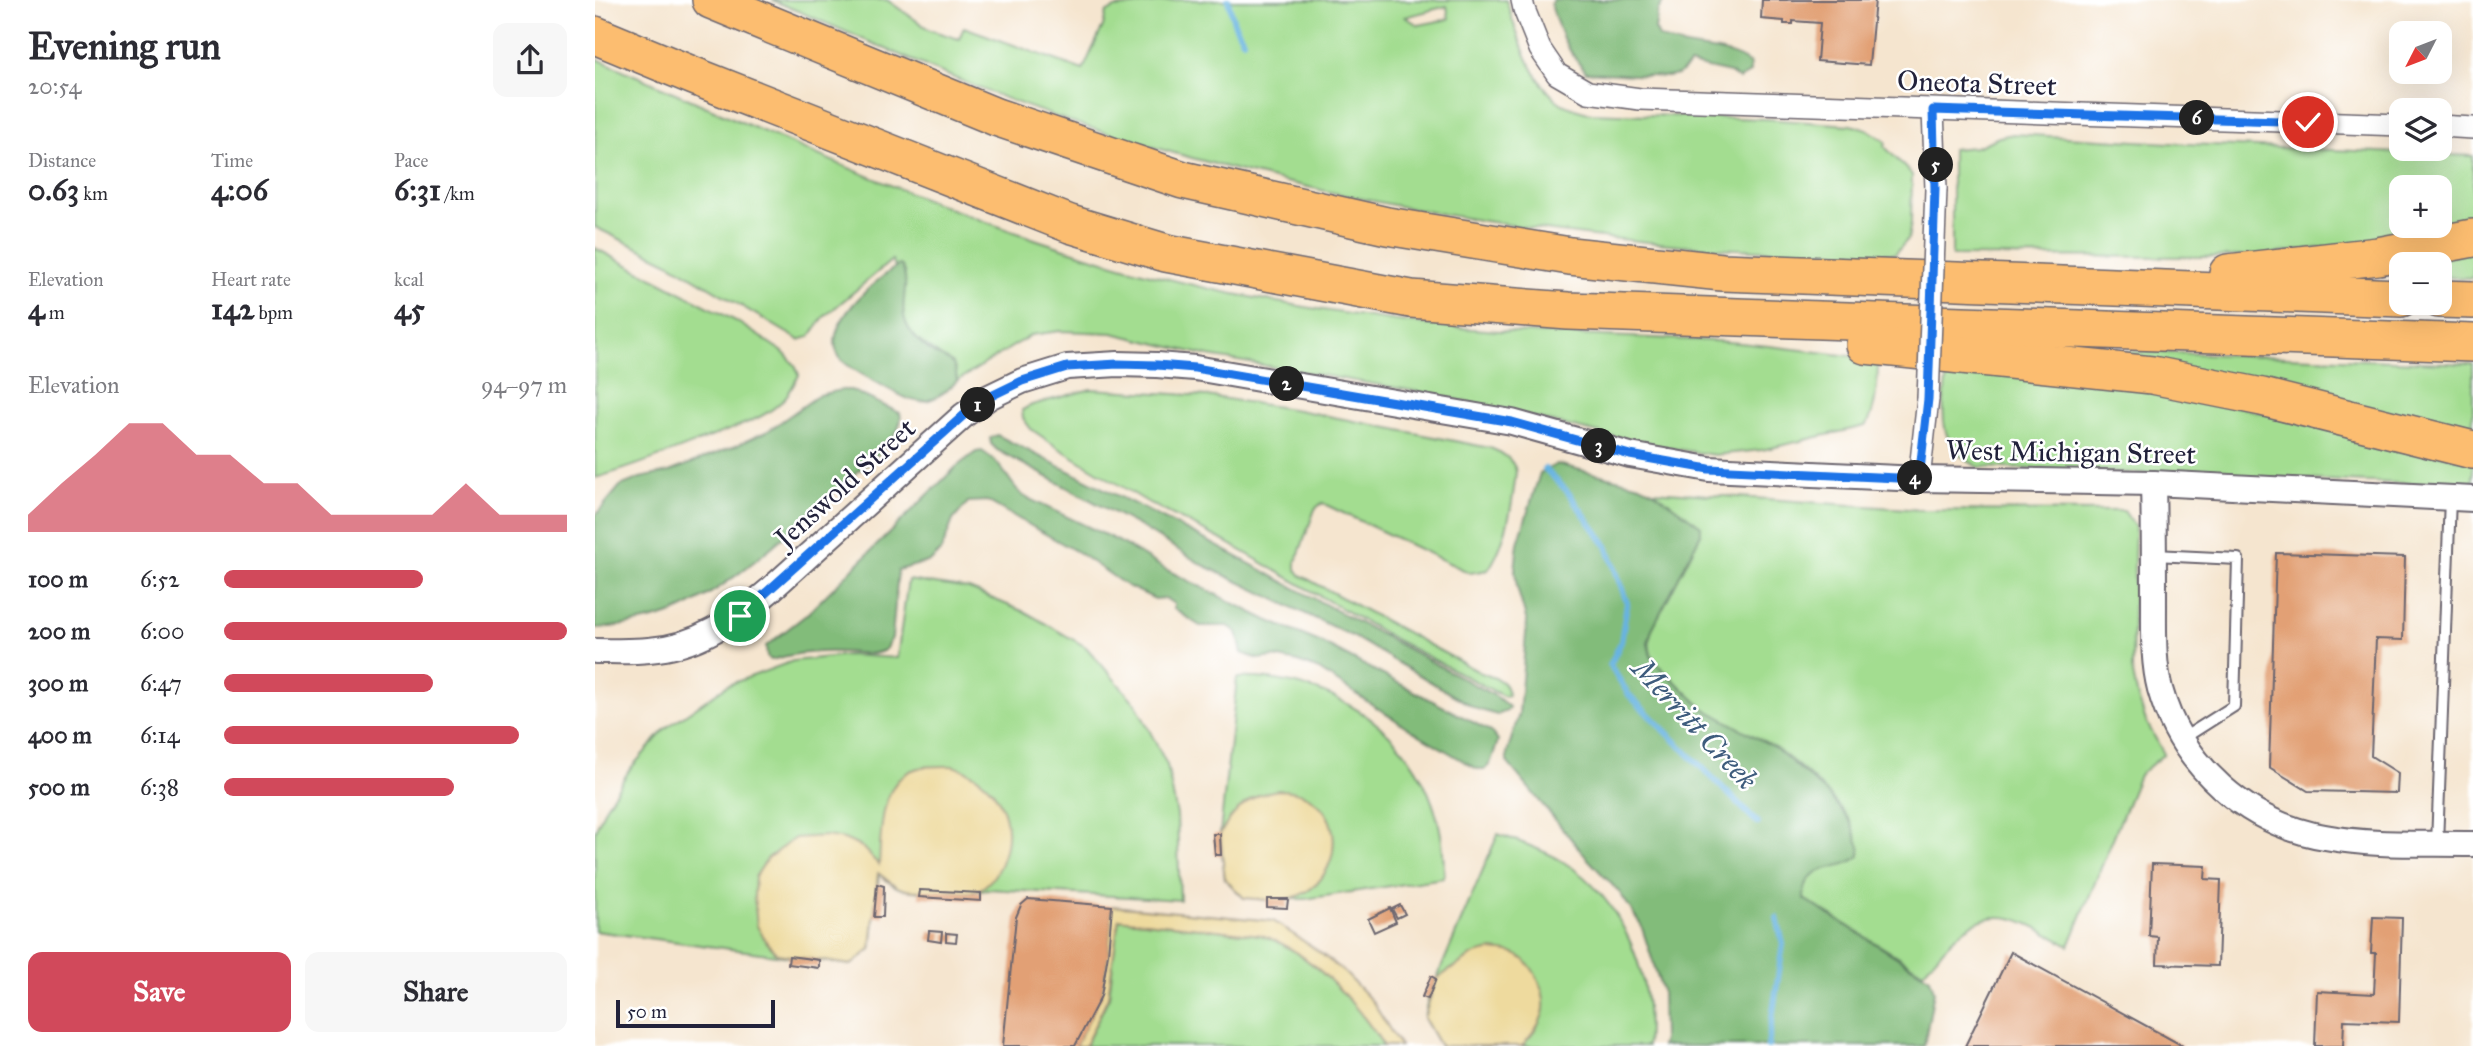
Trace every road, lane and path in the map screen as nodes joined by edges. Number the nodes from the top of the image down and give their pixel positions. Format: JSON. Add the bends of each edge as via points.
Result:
{"nodes":[{"id":1,"x":711,"y":0,"type":"edge"},
{"id":2,"x":1522,"y":0,"type":"edge"},
{"id":3,"x":595,"y":35,"type":"edge"},
{"id":4,"x":1933,"y":110,"type":"junction"},
{"id":5,"x":2389,"y":125,"type":"edge"},
{"id":6,"x":2452,"y":127,"type":"edge"},
{"id":7,"x":2473,"y":128,"type":"edge"},
{"id":8,"x":2473,"y":238,"type":"edge"},
{"id":9,"x":2103,"y":287,"type":"junction"},
{"id":10,"x":2389,"y":298,"type":"edge"},
{"id":11,"x":2452,"y":299,"type":"edge"},
{"id":12,"x":2473,"y":300,"type":"edge"},
{"id":13,"x":1713,"y":317,"type":"junction"},
{"id":14,"x":2473,"y":343,"type":"edge"},
{"id":15,"x":1049,"y":372,"type":"joint"},
{"id":16,"x":2473,"y":450,"type":"edge"},
{"id":17,"x":1919,"y":479,"type":"junction"},
{"id":18,"x":2153,"y":483,"type":"junction"},
{"id":19,"x":2462,"y":498,"type":"edge"},
{"id":20,"x":2154,"y":555,"type":"junction"},
{"id":21,"x":595,"y":651,"type":"edge"},
{"id":22,"x":2182,"y":739,"type":"junction"},
{"id":23,"x":2437,"y":844,"type":"junction"},
{"id":24,"x":2473,"y":844,"type":"edge"}],
"edges":[{"from":1,"to":9,"type":"highway","via":[[996,117],[1183,180],[1387,226],[1570,256],[1722,272]]},
{"from":2,"to":4,"type":"street","name":"Oneota Street","via":[[1540,49],[1557,74],[1588,92],[1640,99]]},
{"from":3,"to":13,"type":"highway","via":[[1070,224],[1166,253],[1411,299],[1568,312]]},
{"from":4,"to":5,"type":"street","name":"Oneota Street"},
{"from":4,"to":17,"type":"street","bridge":true,"via":[[1928,399]]},
{"from":6,"to":7,"type":"street"},
{"from":8,"to":9,"type":"highway","via":[[2378,256]]},
{"from":9,"to":10,"type":"highway"},
{"from":11,"to":12,"type":"highway"},
{"from":13,"to":14,"type":"highway"},
{"from":13,"to":16,"type":"highway","via":[[1808,339],[2152,375],[2262,397]]},
{"from":15,"to":17,"type":"street","name":"West Michigan Street","via":[[1090,364],[1195,368],[1512,422],[1630,455],[1709,469]]},
{"from":15,"to":21,"type":"street","name":"Jenswold Street","via":[[989,397],[964,415],[740,616],[683,643],[652,650]]},
{"from":17,"to":18,"type":"street","name":"West Michigan Street"},
{"from":18,"to":19,"type":"street","name":"West Michigan Street"},
{"from":18,"to":20,"type":"street"},
{"from":19,"to":23,"type":"lane"},
{"from":20,"to":22,"type":"street","via":[[2160,688]]},
{"from":20,"to":22,"type":"lane","via":[[2238,559],[2234,706]]},
{"from":22,"to":23,"type":"street","via":[[2216,783],[2281,825],[2323,837]]},
{"from":23,"to":24,"type":"street"}]}
